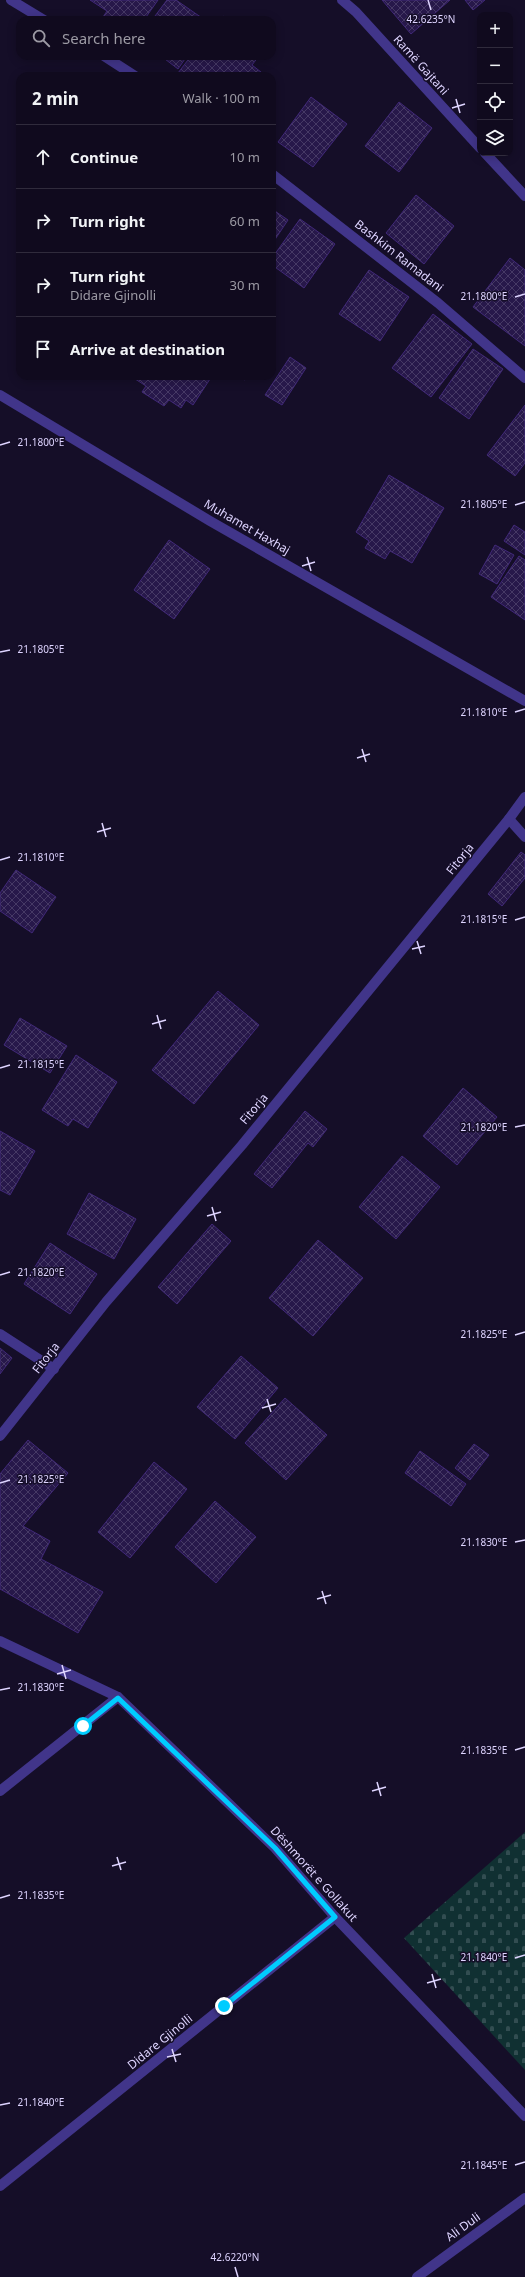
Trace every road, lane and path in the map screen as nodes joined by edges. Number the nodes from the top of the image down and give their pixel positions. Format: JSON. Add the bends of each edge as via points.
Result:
{"nodes":[{"id":1,"x":11,"y":0,"type":"edge"},
{"id":2,"x":342,"y":0,"type":"edge"},
{"id":3,"x":37,"y":16,"type":"edge"},
{"id":4,"x":110,"y":60,"type":"edge"},
{"id":5,"x":129,"y":72,"type":"edge"},
{"id":6,"x":477,"y":145,"type":"edge"},
{"id":7,"x":487,"y":156,"type":"edge"},
{"id":8,"x":276,"y":177,"type":"edge"},
{"id":9,"x":525,"y":196,"type":"edge"},
{"id":10,"x":525,"y":378,"type":"edge"},
{"id":11,"x":0,"y":395,"type":"edge"},
{"id":12,"x":525,"y":701,"type":"edge"},
{"id":13,"x":525,"y":797,"type":"edge"},
{"id":14,"x":509,"y":819,"type":"junction"},
{"id":15,"x":525,"y":837,"type":"edge"},
{"id":16,"x":0,"y":1334,"type":"edge"},
{"id":17,"x":54,"y":1368,"type":"junction"},
{"id":18,"x":0,"y":1436,"type":"edge"},
{"id":19,"x":0,"y":1641,"type":"edge"},
{"id":20,"x":118,"y":1698,"type":"junction"},
{"id":21,"x":0,"y":1791,"type":"edge"},
{"id":22,"x":335,"y":1917,"type":"junction"},
{"id":23,"x":525,"y":2116,"type":"edge"},
{"id":24,"x":0,"y":2186,"type":"edge"},
{"id":25,"x":525,"y":2198,"type":"edge"},
{"id":26,"x":417,"y":2277,"type":"edge"}],
"edges":[{"from":1,"to":3,"type":"street"},
{"from":2,"to":6,"type":"street","name":"Ramë Gajtani","via":[[356,12]]},
{"from":4,"to":5,"type":"street"},
{"from":7,"to":9,"type":"street"},
{"from":8,"to":10,"type":"street","name":"Bashkim Ramadani","via":[[438,303]]},
{"from":11,"to":12,"type":"street","name":"Muhamet Haxhaj","via":[[210,521]]},
{"from":13,"to":14,"type":"street","name":"Fitorja"},
{"from":14,"to":15,"type":"street"},
{"from":14,"to":17,"type":"street","name":"Fitorja","via":[[313,1059],[106,1302]]},
{"from":16,"to":17,"type":"street"},
{"from":17,"to":18,"type":"street","name":"Fitorja"},
{"from":19,"to":20,"type":"street","name":"Dëshmorët e Gollakut"},
{"from":20,"to":21,"type":"street"},
{"from":20,"to":22,"type":"street","name":"Dëshmorët e Gollakut","via":[[275,1848]]},
{"from":22,"to":23,"type":"street","name":"Dëshmorët e Gollakut"},
{"from":22,"to":24,"type":"street","name":"Didare Gjinolli"},
{"from":25,"to":26,"type":"street","name":"Ali Duli"}]}
